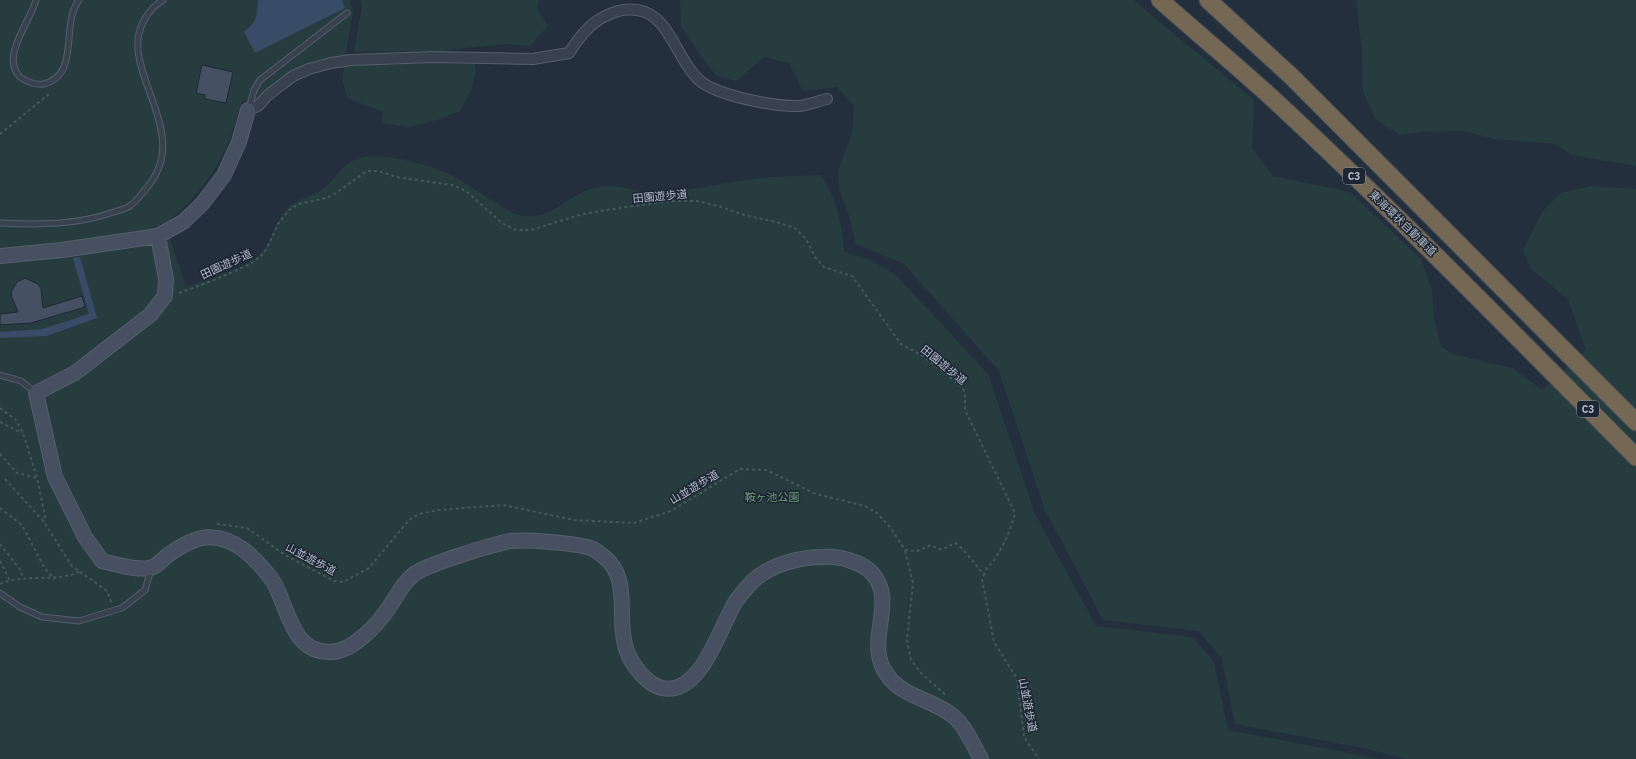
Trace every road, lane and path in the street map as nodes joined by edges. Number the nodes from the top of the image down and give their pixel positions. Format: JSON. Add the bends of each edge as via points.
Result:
{"nodes":[{"id":1,"x":36,"y":0,"type":"edge"},
{"id":2,"x":79,"y":0,"type":"edge"},
{"id":3,"x":163,"y":0,"type":"edge"},
{"id":4,"x":1160,"y":0,"type":"edge"},
{"id":5,"x":1208,"y":0,"type":"edge"},
{"id":6,"x":1219,"y":0,"type":"edge"},
{"id":7,"x":347,"y":12,"type":"dead end"},
{"id":8,"x":1291,"y":76,"type":"junction"},
{"id":9,"x":50,"y":82,"type":"junction"},
{"id":10,"x":827,"y":99,"type":"dead end"},
{"id":11,"x":248,"y":110,"type":"junction"},
{"id":12,"x":0,"y":134,"type":"edge"},
{"id":13,"x":0,"y":223,"type":"edge"},
{"id":14,"x":158,"y":236,"type":"junction"},
{"id":15,"x":0,"y":256,"type":"edge"},
{"id":16,"x":164,"y":296,"type":"junction"},
{"id":17,"x":0,"y":375,"type":"edge"},
{"id":18,"x":36,"y":393,"type":"junction"},
{"id":19,"x":0,"y":408,"type":"edge"},
{"id":20,"x":0,"y":422,"type":"edge"},
{"id":21,"x":1636,"y":422,"type":"edge"},
{"id":22,"x":23,"y":433,"type":"junction"},
{"id":23,"x":0,"y":454,"type":"edge"},
{"id":24,"x":1636,"y":457,"type":"edge"},
{"id":25,"x":37,"y":478,"type":"junction"},
{"id":26,"x":5,"y":479,"type":"dead end"},
{"id":27,"x":0,"y":508,"type":"edge"},
{"id":28,"x":44,"y":522,"type":"junction"},
{"id":29,"x":211,"y":524,"type":"dead end"},
{"id":30,"x":0,"y":544,"type":"edge"},
{"id":31,"x":905,"y":550,"type":"junction"},
{"id":32,"x":0,"y":561,"type":"edge"},
{"id":33,"x":152,"y":568,"type":"junction"},
{"id":34,"x":79,"y":572,"type":"junction"},
{"id":35,"x":984,"y":575,"type":"junction"},
{"id":36,"x":24,"y":578,"type":"junction"},
{"id":37,"x":54,"y":579,"type":"junction"},
{"id":38,"x":10,"y":581,"type":"junction"},
{"id":39,"x":0,"y":584,"type":"edge"},
{"id":40,"x":0,"y":593,"type":"edge"},
{"id":41,"x":114,"y":610,"type":"junction"},
{"id":42,"x":948,"y":712,"type":"junction"},
{"id":43,"x":981,"y":759,"type":"edge"},
{"id":44,"x":1039,"y":759,"type":"edge"}],
"edges":[{"from":1,"to":9,"type":"lane","via":[[14,44],[11,64],[18,76],[24,80],[39,85]]},
{"from":2,"to":9,"type":"lane","via":[[71,12],[66,64],[62,72]]},
{"from":3,"to":13,"type":"lane","via":[[146,16],[138,48],[162,138],[160,165],[151,183],[131,205],[97,218],[59,224]]},
{"from":4,"to":24,"type":"highway","name":"東海環状自動車道","number":"C3","via":[[1346,168]]},
{"from":5,"to":8,"type":"highway","number":"C3"},
{"from":6,"to":8,"type":"highway"},
{"from":7,"to":11,"type":"lane","via":[[260,80]]},
{"from":8,"to":21,"type":"highway","number":"C3"},
{"from":9,"to":12,"type":"path","via":[[51,90],[48,95]]},
{"from":10,"to":11,"type":"street","via":[[800,106],[744,99],[712,89],[699,80],[691,70],[660,20],[649,10],[627,8],[609,13],[594,22],[582,33],[569,53],[533,59],[434,57],[331,63],[293,76],[258,106]]},
{"from":11,"to":14,"type":"street","via":[[239,142],[224,175],[202,204],[184,222]]},
{"from":14,"to":15,"type":"street"},
{"from":14,"to":16,"type":"street","via":[[166,279]]},
{"from":16,"to":18,"type":"street","via":[[150,315],[75,373]]},
{"from":16,"to":35,"type":"path","name":"田園遊歩道","via":[[212,281],[250,264],[267,248],[278,224],[289,210],[299,204],[336,193],[367,171],[452,185],[466,191],[502,223],[516,230],[531,230],[583,214],[670,201],[697,201],[794,228],[806,239],[824,268],[852,276],[901,344],[923,356],[962,387],[965,393],[965,410],[1015,513],[1007,540],[995,559],[985,568]]},
{"from":17,"to":18,"type":"lane","via":[[21,381]]},
{"from":18,"to":33,"type":"street","via":[[55,477],[85,537],[102,561],[128,567]]},
{"from":19,"to":22,"type":"path","via":[[16,420]]},
{"from":20,"to":22,"type":"path"},
{"from":22,"to":25,"type":"path"},
{"from":23,"to":25,"type":"path","via":[[17,473]]},
{"from":25,"to":28,"type":"path"},
{"from":26,"to":28,"type":"path"},
{"from":27,"to":37,"type":"path","via":[[22,525],[44,567]]},
{"from":28,"to":34,"type":"path","via":[[72,566]]},
{"from":29,"to":31,"type":"path","name":"山並遊歩道","via":[[247,528],[285,555],[334,581],[343,582],[369,568],[409,520],[419,514],[439,510],[503,506],[574,520],[634,523],[671,511],[740,469],[754,469],[766,470],[816,494],[865,506],[877,513],[890,527]]},
{"from":30,"to":36,"type":"path"},
{"from":31,"to":35,"type":"path","via":[[917,551],[931,545],[943,550],[955,542]]},
{"from":31,"to":42,"type":"path","via":[[913,583],[907,640],[911,660],[922,674],[948,696]]},
{"from":32,"to":38,"type":"path"},
{"from":33,"to":41,"type":"lane","via":[[145,590],[122,608]]},
{"from":33,"to":42,"type":"street","via":[[191,540],[213,536],[228,541],[246,551],[273,583],[299,638],[308,647],[331,652],[343,650],[359,640],[388,610],[401,588],[415,573],[438,563],[511,541],[572,544],[592,548],[612,563],[620,581],[623,639],[629,659],[649,682],[663,688],[674,688],[689,682],[699,671],[737,599],[752,582],[764,572],[786,563],[811,557],[832,556],[869,569],[879,582],[883,594],[877,644],[880,661],[887,676],[898,686]]},
{"from":34,"to":37,"type":"path"},
{"from":34,"to":41,"type":"path","via":[[107,591]]},
{"from":35,"to":44,"type":"path","name":"山並遊歩道","via":[[982,579],[994,642],[1017,679],[1024,737]]},
{"from":36,"to":37,"type":"path"},
{"from":36,"to":38,"type":"path"},
{"from":38,"to":39,"type":"path"},
{"from":40,"to":41,"type":"lane","via":[[20,607],[42,617],[79,620]]},
{"from":42,"to":43,"type":"street","via":[[956,718]]}]}
